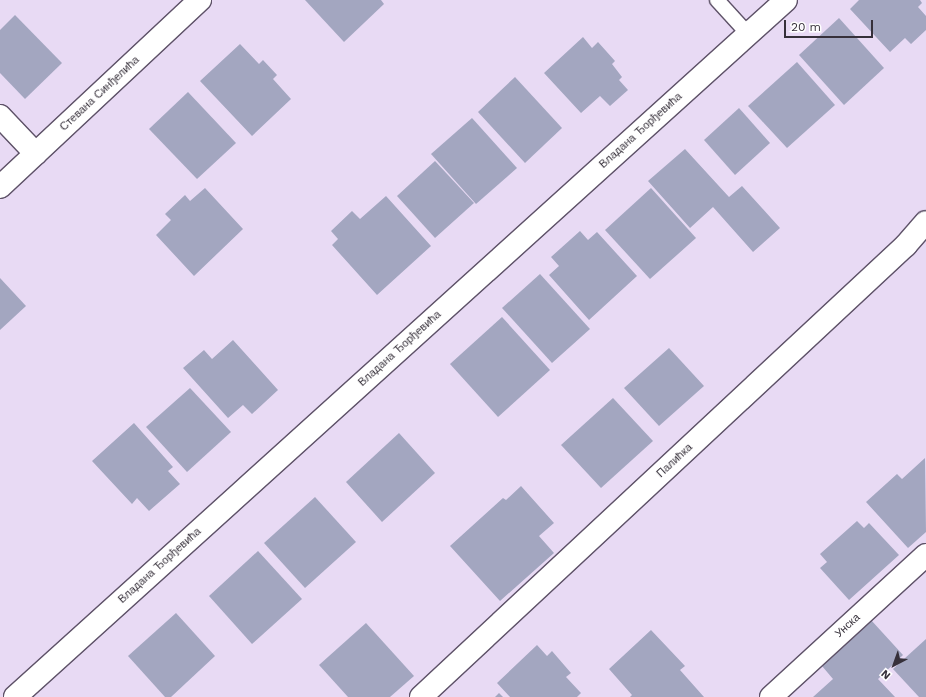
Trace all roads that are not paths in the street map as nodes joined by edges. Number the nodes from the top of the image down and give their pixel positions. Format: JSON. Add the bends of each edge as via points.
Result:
{"nodes":[{"id":1,"x":200,"y":0,"type":"edge"},
{"id":2,"x":717,"y":0,"type":"edge"},
{"id":3,"x":786,"y":0,"type":"edge"},
{"id":4,"x":748,"y":34,"type":"junction"},
{"id":5,"x":0,"y":116,"type":"edge"},
{"id":6,"x":36,"y":154,"type":"junction"},
{"id":7,"x":0,"y":187,"type":"edge"},
{"id":8,"x":926,"y":222,"type":"edge"},
{"id":9,"x":926,"y":555,"type":"edge"},
{"id":10,"x":15,"y":697,"type":"edge"},
{"id":11,"x":421,"y":697,"type":"edge"},
{"id":12,"x":771,"y":697,"type":"edge"}],
"edges":[{"from":1,"to":6,"type":"street","name":"Стевана Синђелића"},
{"from":2,"to":4,"type":"lane"},
{"from":3,"to":4,"type":"street","name":"Владана Ђорђевића"},
{"from":4,"to":10,"type":"street","name":"Владана Ђорђевића"},
{"from":5,"to":6,"type":"street"},
{"from":6,"to":7,"type":"street","name":"Стевана Синђелића"},
{"from":8,"to":11,"type":"street","name":"Палићка","via":[[906,245]]},
{"from":9,"to":12,"type":"street","name":"Унска"}]}
